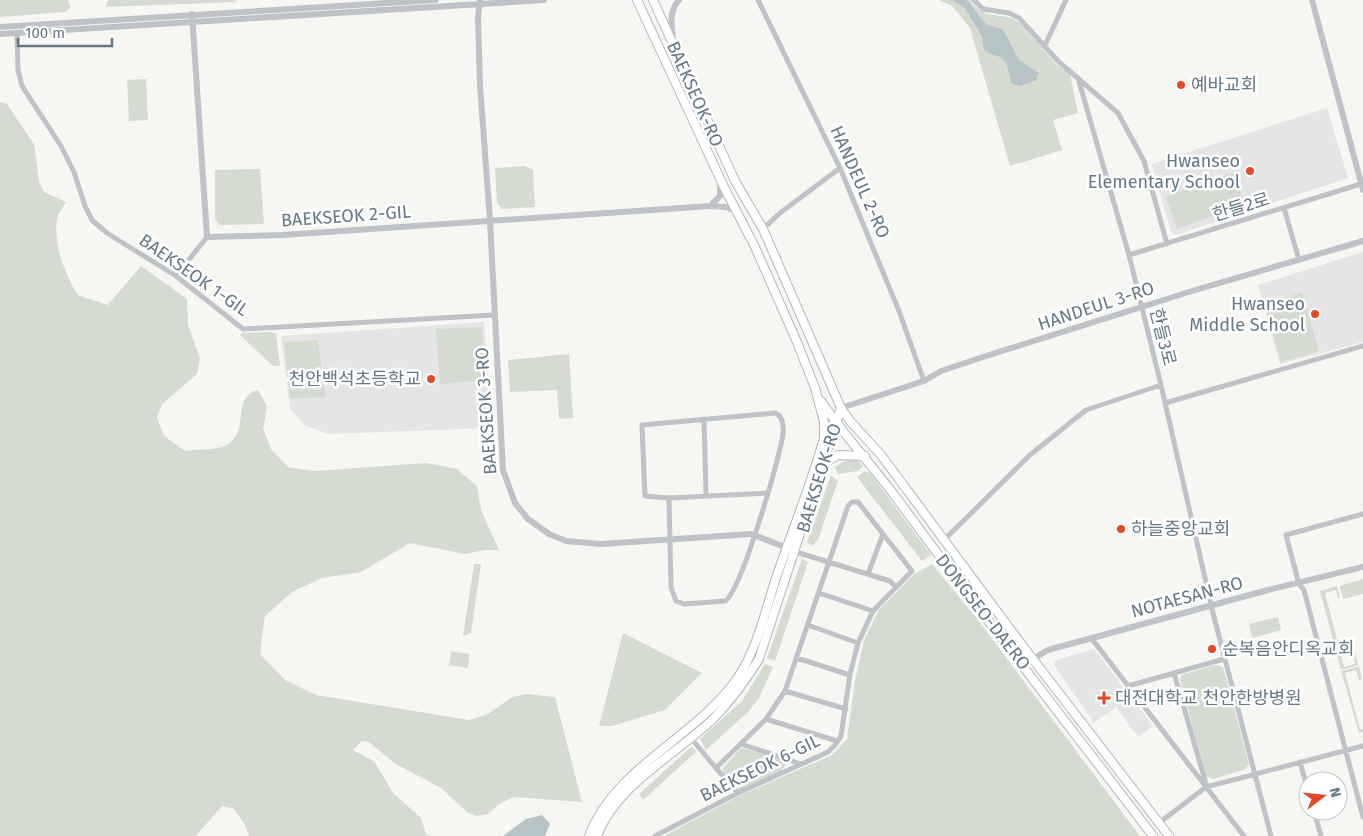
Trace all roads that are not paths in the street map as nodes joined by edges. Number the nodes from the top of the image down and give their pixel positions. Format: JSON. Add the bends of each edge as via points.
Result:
{"nodes":[{"id":1,"x":436,"y":0,"type":"edge"},
{"id":2,"x":544,"y":0,"type":"edge"},
{"id":3,"x":637,"y":0,"type":"edge"},
{"id":4,"x":653,"y":0,"type":"edge"},
{"id":5,"x":679,"y":0,"type":"edge"},
{"id":6,"x":758,"y":0,"type":"edge"},
{"id":7,"x":974,"y":0,"type":"edge"},
{"id":8,"x":1066,"y":0,"type":"edge"},
{"id":9,"x":1312,"y":0,"type":"edge"},
{"id":10,"x":480,"y":2,"type":"edge"},
{"id":11,"x":192,"y":14,"type":"junction"},
{"id":12,"x":193,"y":22,"type":"junction"},
{"id":13,"x":0,"y":27,"type":"edge"},
{"id":14,"x":17,"y":33,"type":"junction"},
{"id":15,"x":0,"y":34,"type":"edge"},
{"id":16,"x":673,"y":44,"type":"junction"},
{"id":17,"x":1045,"y":46,"type":"junction"},
{"id":18,"x":1078,"y":78,"type":"junction"},
{"id":19,"x":840,"y":168,"type":"junction"},
{"id":20,"x":720,"y":178,"type":"junction"},
{"id":21,"x":1362,"y":187,"type":"edge"},
{"id":22,"x":710,"y":206,"type":"junction"},
{"id":23,"x":1284,"y":208,"type":"junction"},
{"id":24,"x":738,"y":213,"type":"junction"},
{"id":25,"x":490,"y":221,"type":"junction"},
{"id":26,"x":763,"y":229,"type":"junction"},
{"id":27,"x":207,"y":237,"type":"junction"},
{"id":28,"x":1363,"y":241,"type":"edge"},
{"id":29,"x":1167,"y":244,"type":"junction"},
{"id":30,"x":1129,"y":255,"type":"junction"},
{"id":31,"x":1298,"y":260,"type":"junction"},
{"id":32,"x":176,"y":276,"type":"junction"},
{"id":33,"x":1142,"y":307,"type":"junction"},
{"id":34,"x":494,"y":315,"type":"junction"},
{"id":35,"x":1363,"y":346,"type":"edge"},
{"id":36,"x":924,"y":381,"type":"junction"},
{"id":37,"x":1161,"y":385,"type":"junction"},
{"id":38,"x":815,"y":388,"type":"junction"},
{"id":39,"x":1165,"y":403,"type":"junction"},
{"id":40,"x":841,"y":408,"type":"junction"},
{"id":41,"x":704,"y":420,"type":"junction"},
{"id":42,"x":834,"y":420,"type":"junction"},
{"id":43,"x":824,"y":438,"type":"junction"},
{"id":44,"x":865,"y":456,"type":"junction"},
{"id":45,"x":824,"y":463,"type":"junction"},
{"id":46,"x":767,"y":493,"type":"junction"},
{"id":47,"x":706,"y":494,"type":"junction"},
{"id":48,"x":668,"y":498,"type":"junction"},
{"id":49,"x":1363,"y":514,"type":"edge"},
{"id":50,"x":883,"y":534,"type":"junction"},
{"id":51,"x":755,"y":535,"type":"junction"},
{"id":52,"x":669,"y":539,"type":"junction"},
{"id":53,"x":944,"y":540,"type":"junction"},
{"id":54,"x":787,"y":548,"type":"junction"},
{"id":55,"x":796,"y":552,"type":"junction"},
{"id":56,"x":829,"y":562,"type":"junction"},
{"id":57,"x":1363,"y":567,"type":"edge"},
{"id":58,"x":868,"y":574,"type":"junction"},
{"id":59,"x":1299,"y":584,"type":"junction"},
{"id":60,"x":896,"y":587,"type":"junction"},
{"id":61,"x":819,"y":593,"type":"junction"},
{"id":62,"x":1212,"y":606,"type":"junction"},
{"id":63,"x":873,"y":611,"type":"junction"},
{"id":64,"x":808,"y":625,"type":"junction"},
{"id":65,"x":1092,"y":639,"type":"junction"},
{"id":66,"x":858,"y":643,"type":"junction"},
{"id":67,"x":797,"y":658,"type":"junction"},
{"id":68,"x":1033,"y":659,"type":"junction"},
{"id":69,"x":1224,"y":659,"type":"junction"},
{"id":70,"x":1024,"y":665,"type":"junction"},
{"id":71,"x":1174,"y":673,"type":"junction"},
{"id":72,"x":850,"y":675,"type":"junction"},
{"id":73,"x":1128,"y":686,"type":"junction"},
{"id":74,"x":784,"y":691,"type":"junction"},
{"id":75,"x":846,"y":709,"type":"junction"},
{"id":76,"x":766,"y":719,"type":"junction"},
{"id":77,"x":690,"y":737,"type":"junction"},
{"id":78,"x":837,"y":741,"type":"junction"},
{"id":79,"x":741,"y":744,"type":"junction"},
{"id":80,"x":1363,"y":746,"type":"edge"},
{"id":81,"x":1346,"y":751,"type":"junction"},
{"id":82,"x":1300,"y":762,"type":"junction"},
{"id":83,"x":802,"y":764,"type":"junction"},
{"id":84,"x":716,"y":768,"type":"junction"},
{"id":85,"x":1303,"y":771,"type":"edge"},
{"id":86,"x":1255,"y":775,"type":"junction"},
{"id":87,"x":1206,"y":787,"type":"junction"},
{"id":88,"x":738,"y":793,"type":"junction"},
{"id":89,"x":1363,"y":817,"type":"edge"},
{"id":90,"x":1317,"y":821,"type":"edge"},
{"id":91,"x":1159,"y":823,"type":"junction"},
{"id":92,"x":590,"y":836,"type":"edge"},
{"id":93,"x":597,"y":836,"type":"edge"},
{"id":94,"x":655,"y":836,"type":"edge"},
{"id":95,"x":1153,"y":836,"type":"edge"},
{"id":96,"x":1169,"y":836,"type":"edge"},
{"id":97,"x":1244,"y":836,"type":"edge"},
{"id":98,"x":1271,"y":836,"type":"edge"},
{"id":99,"x":1321,"y":836,"type":"edge"}],
"edges":[{"from":1,"to":11,"type":"street"},
{"from":2,"to":10,"type":"street"},
{"from":3,"to":20,"type":"main road","name":"BAEKSEOK-RO"},
{"from":4,"to":16,"type":"main road","name":"BAEKSEOK-RO"},
{"from":5,"to":16,"type":"street","via":[[671,17]]},
{"from":6,"to":19,"type":"street","name":"HANDEUL 2-RO"},
{"from":7,"to":17,"type":"street","via":[[983,9],[1009,12],[1019,18]]},
{"from":8,"to":17,"type":"street"},
{"from":9,"to":21,"type":"street"},
{"from":10,"to":12,"type":"street"},
{"from":10,"to":25,"type":"street","name":"BAEKSEOK 3-RO","via":[[480,86]]},
{"from":11,"to":12,"type":"street"},
{"from":11,"to":13,"type":"street"},
{"from":12,"to":14,"type":"street"},
{"from":12,"to":27,"type":"street"},
{"from":14,"to":15,"type":"street"},
{"from":14,"to":32,"type":"street","name":"BAEKSEOK 1-GIL","via":[[22,86],[61,146],[92,220]]},
{"from":16,"to":26,"type":"main road","name":"BAEKSEOK-RO","via":[[735,182]]},
{"from":17,"to":18,"type":"street"},
{"from":18,"to":29,"type":"street","via":[[1118,113],[1133,139],[1144,161]]},
{"from":18,"to":30,"type":"street","name":"한들3로"},
{"from":19,"to":26,"type":"street"},
{"from":19,"to":36,"type":"street","name":"HANDEUL 2-RO"},
{"from":20,"to":22,"type":"street","via":[[720,196]]},
{"from":20,"to":24,"type":"main road","name":"BAEKSEOK-RO"},
{"from":21,"to":23,"type":"street","name":"한들2로"},
{"from":22,"to":24,"type":"street","name":"BAEKSEOK 2-GIL","via":[[727,207]]},
{"from":22,"to":25,"type":"street","name":"BAEKSEOK 2-GIL"},
{"from":23,"to":29,"type":"street","name":"한들2로"},
{"from":23,"to":31,"type":"street"},
{"from":24,"to":38,"type":"main road","name":"BAEKSEOK-RO","via":[[756,247]]},
{"from":25,"to":27,"type":"street","name":"BAEKSEOK 2-GIL"},
{"from":25,"to":34,"type":"street","name":"BAEKSEOK 3-RO"},
{"from":26,"to":40,"type":"main road","name":"BAEKSEOK-RO"},
{"from":27,"to":32,"type":"street"},
{"from":28,"to":31,"type":"street","name":"HANDEUL 3-RO"},
{"from":29,"to":30,"type":"street","name":"한들2로"},
{"from":30,"to":33,"type":"street","name":"한들3로"},
{"from":31,"to":33,"type":"street","name":"HANDEUL 3-RO"},
{"from":32,"to":34,"type":"street","name":"BAEKSEOK 1-GIL","via":[[243,329]]},
{"from":33,"to":36,"type":"street","name":"HANDEUL 3-RO","via":[[941,371]]},
{"from":33,"to":37,"type":"street","name":"한들3로"},
{"from":34,"to":52,"type":"street","name":"BAEKSEOK 3-RO","via":[[503,470],[521,511],[538,527],[566,541],[601,544]]},
{"from":35,"to":39,"type":"street"},
{"from":36,"to":40,"type":"street","name":"HANDEUL 3-RO"},
{"from":37,"to":39,"type":"street","name":"한들3로"},
{"from":37,"to":53,"type":"street","via":[[1086,410],[1030,455]]},
{"from":38,"to":42,"type":"main road","name":"DONGSEO-DAERO"},
{"from":38,"to":43,"type":"main road","name":"BAEKSEOK-RO","via":[[824,422]]},
{"from":39,"to":62,"type":"street","name":"한들3로"},
{"from":40,"to":42,"type":"main road","name":"BAEKSEOK-RO"},
{"from":40,"to":53,"type":"main road","name":"DONGSEO-DAERO","via":[[881,455]]},
{"from":41,"to":46,"type":"street","via":[[775,413],[780,416],[784,432]]},
{"from":41,"to":47,"type":"street"},
{"from":41,"to":48,"type":"street","via":[[642,425],[645,496]]},
{"from":42,"to":43,"type":"main road"},
{"from":42,"to":44,"type":"main road","name":"DONGSEO-DAERO"},
{"from":42,"to":45,"type":"main road","name":"BAEKSEOK-RO"},
{"from":43,"to":54,"type":"main road","name":"BAEKSEOK-RO"},
{"from":44,"to":45,"type":"main road","via":[[838,455]]},
{"from":44,"to":70,"type":"main road","name":"DONGSEO-DAERO"},
{"from":45,"to":55,"type":"main road","name":"BAEKSEOK-RO"},
{"from":46,"to":47,"type":"street"},
{"from":46,"to":51,"type":"street"},
{"from":47,"to":48,"type":"street"},
{"from":48,"to":52,"type":"street"},
{"from":49,"to":59,"type":"street","via":[[1286,535]]},
{"from":50,"to":56,"type":"street","via":[[858,502],[852,502]]},
{"from":50,"to":58,"type":"street"},
{"from":50,"to":60,"type":"street","name":"BAEKSEOK 6-GIL","via":[[912,571]]},
{"from":51,"to":52,"type":"street","name":"BAEKSEOK 3-RO"},
{"from":51,"to":52,"type":"street","via":[[729,599],[684,604],[676,601],[671,588]]},
{"from":51,"to":54,"type":"street","name":"BAEKSEOK 3-RO"},
{"from":53,"to":68,"type":"main road","name":"DONGSEO-DAERO"},
{"from":54,"to":55,"type":"street","name":"BAEKSEOK 3-RO"},
{"from":54,"to":92,"type":"main road","name":"BAEKSEOK-RO","via":[[748,658],[734,683],[719,701],[614,794]]},
{"from":55,"to":56,"type":"street","name":"BAEKSEOK 3-RO"},
{"from":55,"to":77,"type":"main road","name":"BAEKSEOK-RO","via":[[759,659],[714,718]]},
{"from":56,"to":58,"type":"street","name":"BAEKSEOK 3-RO"},
{"from":56,"to":61,"type":"street"},
{"from":57,"to":59,"type":"street","name":"NOTAESAN-RO"},
{"from":58,"to":60,"type":"street","name":"BAEKSEOK 3-RO","via":[[890,581]]},
{"from":59,"to":62,"type":"street","name":"NOTAESAN-RO"},
{"from":59,"to":81,"type":"street","via":[[1304,590]]},
{"from":60,"to":63,"type":"street","name":"BAEKSEOK 6-GIL"},
{"from":61,"to":63,"type":"street"},
{"from":61,"to":64,"type":"street"},
{"from":62,"to":65,"type":"street","name":"NOTAESAN-RO"},
{"from":62,"to":69,"type":"street","name":"한들3로"},
{"from":63,"to":66,"type":"street","name":"BAEKSEOK 6-GIL"},
{"from":64,"to":66,"type":"street"},
{"from":64,"to":67,"type":"street"},
{"from":65,"to":68,"type":"street","name":"NOTAESAN-RO","via":[[1048,650]]},
{"from":65,"to":73,"type":"street"},
{"from":66,"to":72,"type":"street","name":"BAEKSEOK 6-GIL"},
{"from":67,"to":72,"type":"street"},
{"from":67,"to":74,"type":"street"},
{"from":68,"to":70,"type":"street","name":"NOTAESAN-RO"},
{"from":68,"to":91,"type":"main road","name":"DONGSEO-DAERO"},
{"from":69,"to":71,"type":"street"},
{"from":69,"to":86,"type":"street","name":"한들3로"},
{"from":70,"to":95,"type":"main road","name":"DONGSEO-DAERO"},
{"from":71,"to":73,"type":"street"},
{"from":71,"to":87,"type":"street"},
{"from":72,"to":75,"type":"street","name":"BAEKSEOK 6-GIL"},
{"from":73,"to":87,"type":"street"},
{"from":74,"to":75,"type":"street"},
{"from":74,"to":76,"type":"street"},
{"from":75,"to":78,"type":"street","name":"BAEKSEOK 6-GIL"},
{"from":76,"to":78,"type":"street"},
{"from":76,"to":79,"type":"street"},
{"from":77,"to":84,"type":"street"},
{"from":77,"to":93,"type":"main road","name":"BAEKSEOK-RO","via":[[636,783],[613,809]]},
{"from":78,"to":83,"type":"street","name":"BAEKSEOK 6-GIL","via":[[828,752]]},
{"from":79,"to":83,"type":"street"},
{"from":79,"to":84,"type":"street"},
{"from":80,"to":81,"type":"street"},
{"from":81,"to":82,"type":"street"},
{"from":81,"to":89,"type":"street"},
{"from":82,"to":85,"type":"street"},
{"from":82,"to":86,"type":"street"},
{"from":83,"to":88,"type":"street","name":"BAEKSEOK 6-GIL"},
{"from":84,"to":88,"type":"street"},
{"from":86,"to":87,"type":"street"},
{"from":86,"to":98,"type":"street","name":"한들3로"},
{"from":87,"to":91,"type":"street"},
{"from":87,"to":97,"type":"street"},
{"from":88,"to":94,"type":"street","name":"BAEKSEOK 6-GIL"},
{"from":90,"to":99,"type":"street"},
{"from":91,"to":96,"type":"main road","name":"DONGSEO-DAERO"}]}
